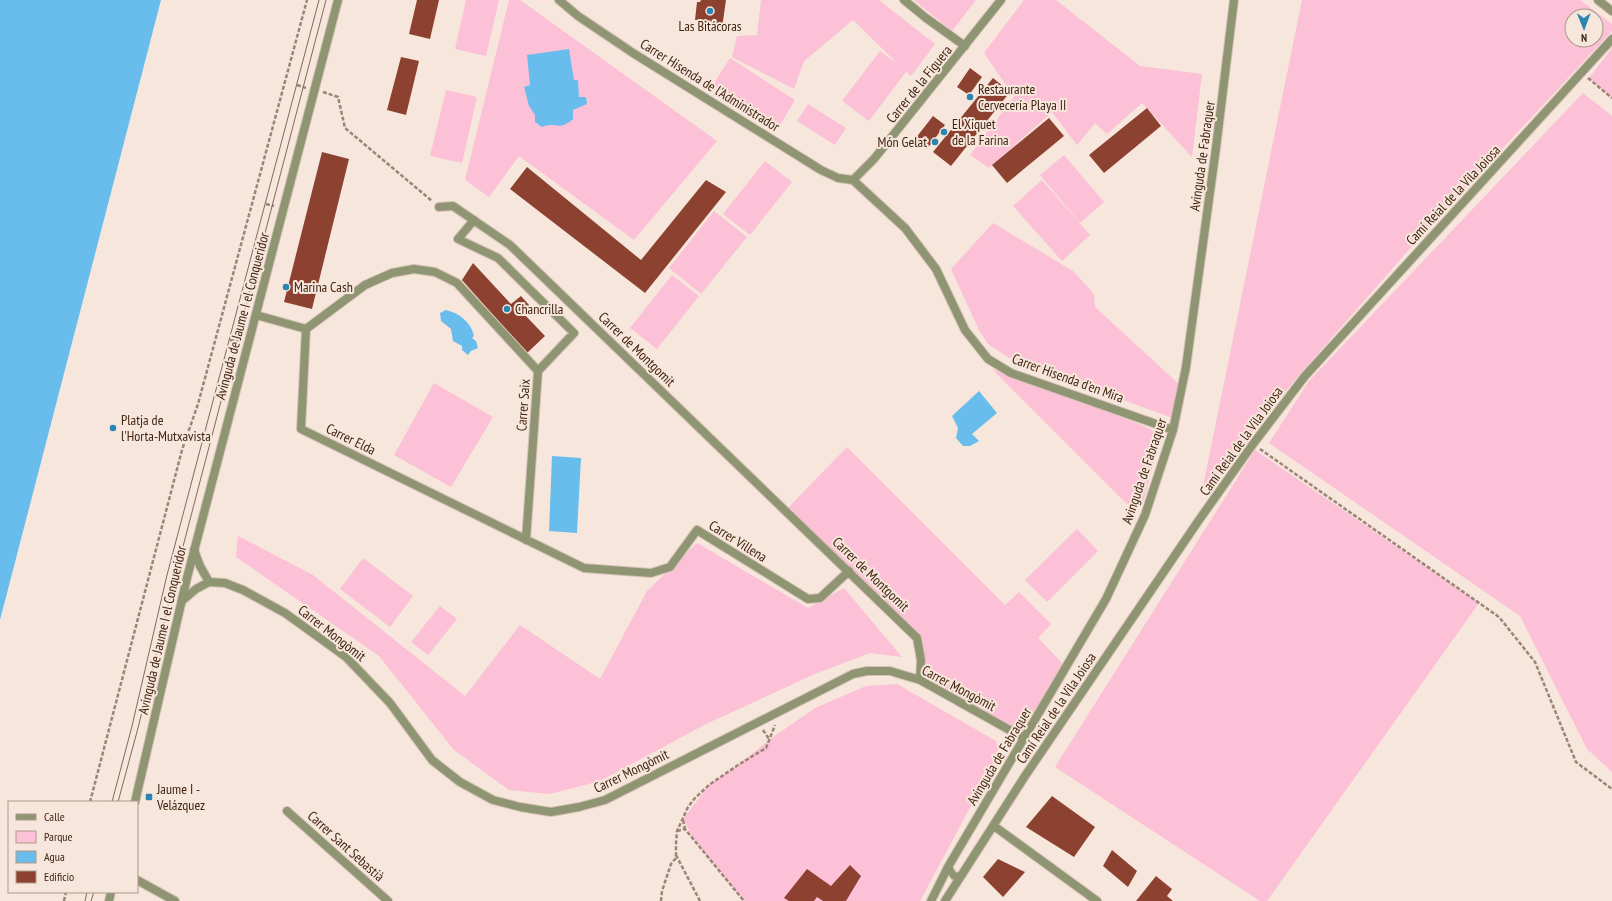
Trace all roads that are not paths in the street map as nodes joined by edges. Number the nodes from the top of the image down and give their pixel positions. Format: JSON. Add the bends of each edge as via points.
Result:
{"nodes":[{"id":1,"x":338,"y":0,"type":"edge"},
{"id":2,"x":559,"y":0,"type":"edge"},
{"id":3,"x":904,"y":0,"type":"edge"},
{"id":4,"x":1001,"y":0,"type":"edge"},
{"id":5,"x":1234,"y":0,"type":"edge"},
{"id":6,"x":1598,"y":0,"type":"edge"},
{"id":7,"x":1612,"y":11,"type":"edge"},
{"id":8,"x":1612,"y":39,"type":"edge"},
{"id":9,"x":966,"y":46,"type":"junction"},
{"id":10,"x":853,"y":180,"type":"junction"},
{"id":11,"x":439,"y":207,"type":"road end"},
{"id":12,"x":474,"y":220,"type":"junction"},
{"id":13,"x":256,"y":315,"type":"junction"},
{"id":14,"x":306,"y":329,"type":"junction"},
{"id":15,"x":538,"y":371,"type":"junction"},
{"id":16,"x":1173,"y":430,"type":"junction"},
{"id":17,"x":526,"y":540,"type":"junction"},
{"id":18,"x":194,"y":550,"type":"junction"},
{"id":19,"x":849,"y":571,"type":"junction"},
{"id":20,"x":209,"y":582,"type":"junction"},
{"id":21,"x":182,"y":600,"type":"junction"},
{"id":22,"x":920,"y":680,"type":"junction"},
{"id":23,"x":1024,"y":738,"type":"junction"},
{"id":24,"x":135,"y":801,"type":"edge"},
{"id":25,"x":287,"y":811,"type":"dead end"},
{"id":26,"x":994,"y":826,"type":"junction"},
{"id":27,"x":948,"y":868,"type":"junction"},
{"id":28,"x":961,"y":876,"type":"junction"},
{"id":29,"x":138,"y":881,"type":"edge"},
{"id":30,"x":175,"y":901,"type":"edge"},
{"id":31,"x":388,"y":901,"type":"edge"},
{"id":32,"x":931,"y":901,"type":"edge"},
{"id":33,"x":945,"y":901,"type":"edge"},
{"id":34,"x":1096,"y":901,"type":"edge"}],
"edges":[{"from":1,"to":13,"type":"street","name":"Avinguda de Jaume I el Conqueridor"},
{"from":2,"to":10,"type":"street","name":"Carrer Hisenda de l'Administrador","via":[[633,53],[821,170],[838,178]]},
{"from":3,"to":9,"type":"street"},
{"from":4,"to":9,"type":"street","name":"Carrer de la Figuera"},
{"from":5,"to":16,"type":"street","name":"Avinguda de Fabraquer","via":[[1186,368]]},
{"from":6,"to":7,"type":"street"},
{"from":8,"to":26,"type":"street","name":"Camí Reial de la Vila Joiosa","via":[[1305,376],[1176,553]]},
{"from":9,"to":10,"type":"street","name":"Carrer de la Figuera","via":[[874,159]]},
{"from":10,"to":16,"type":"street","name":"Carrer Hisenda d'en Mira","via":[[900,223],[936,269],[965,330],[988,359],[1011,373]]},
{"from":11,"to":12,"type":"street","name":"Carrer de Montgomit","via":[[453,206]]},
{"from":12,"to":15,"type":"street","via":[[458,239],[498,258],[574,333]]},
{"from":12,"to":19,"type":"street","name":"Carrer de Montgomit","via":[[510,245]]},
{"from":13,"to":14,"type":"street"},
{"from":13,"to":18,"type":"street","name":"Avinguda de Jaume I el Conqueridor"},
{"from":14,"to":15,"type":"street","name":"Carrer Saix","via":[[365,285],[392,273],[414,269],[435,272],[457,284]]},
{"from":14,"to":17,"type":"street","name":"Carrer Elda","via":[[301,429]]},
{"from":15,"to":17,"type":"street","name":"Carrer Saix"},
{"from":16,"to":23,"type":"street","name":"Avinguda de Fabraquer","via":[[1146,515],[1106,599]]},
{"from":17,"to":19,"type":"street","name":"Carrer Villena","via":[[584,568],[651,573],[670,567],[697,530],[808,599],[820,598]]},
{"from":18,"to":20,"type":"street"},
{"from":18,"to":21,"type":"street","name":"Avinguda de Jaume I el Conqueridor"},
{"from":19,"to":22,"type":"street","name":"Carrer de Montgomit","via":[[917,638],[922,660]]},
{"from":20,"to":21,"type":"street"},
{"from":20,"to":22,"type":"street","name":"Carrer Mongòmit","via":[[226,583],[243,590],[285,613],[346,657],[390,703],[432,760],[460,782],[493,800],[551,812],[605,800],[853,674],[890,671]]},
{"from":21,"to":24,"type":"street","name":"Avinguda de Jaume I el Conqueridor"},
{"from":22,"to":23,"type":"street","name":"Carrer Mongòmit"},
{"from":23,"to":27,"type":"street","name":"Avinguda de Fabraquer"},
{"from":25,"to":31,"type":"street","name":"Carrer Sant Sebastià"},
{"from":26,"to":28,"type":"street","name":"Camí Reial de la Vila Joiosa"},
{"from":26,"to":34,"type":"street"},
{"from":27,"to":28,"type":"lane","via":[[954,876]]},
{"from":27,"to":32,"type":"street","name":"Avinguda de Fabraquer"},
{"from":28,"to":33,"type":"street","name":"Camí Reial de la Vila Joiosa"},
{"from":29,"to":30,"type":"street"}]}
